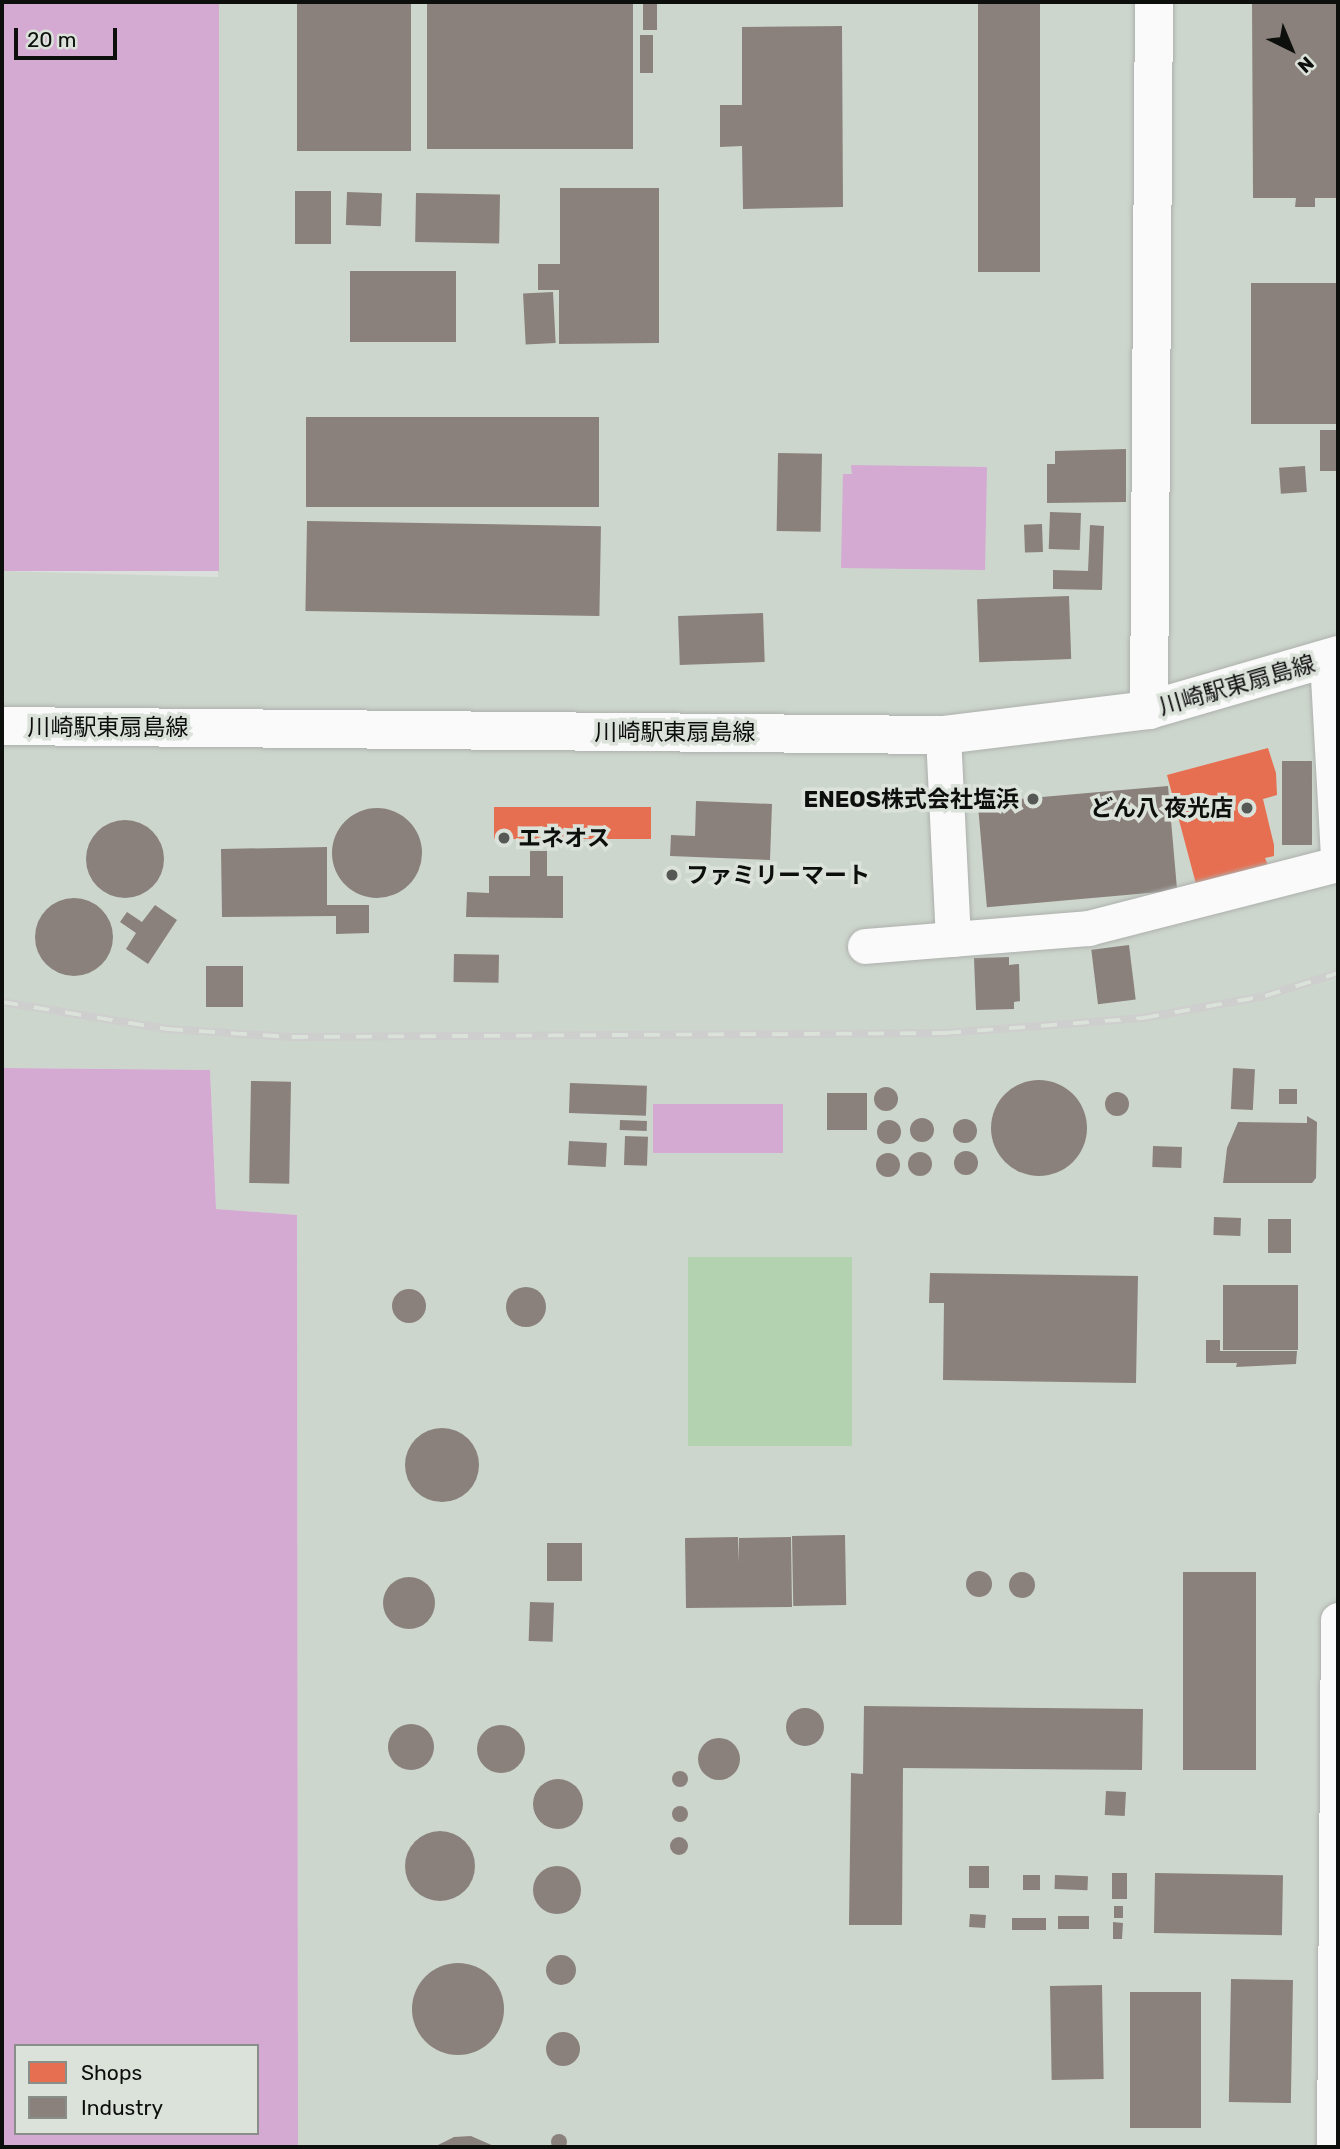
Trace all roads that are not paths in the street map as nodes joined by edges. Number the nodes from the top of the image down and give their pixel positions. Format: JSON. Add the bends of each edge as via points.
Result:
{"nodes":[{"id":1,"x":1154,"y":2,"type":"edge"},
{"id":2,"x":1332,"y":657,"type":"edge"},
{"id":3,"x":1149,"y":710,"type":"junction"},
{"id":4,"x":2,"y":726,"type":"edge"},
{"id":5,"x":943,"y":734,"type":"junction"},
{"id":6,"x":1338,"y":857,"type":"edge"},
{"id":7,"x":1338,"y":864,"type":"edge"},
{"id":8,"x":953,"y":939,"type":"junction"},
{"id":9,"x":865,"y":946,"type":"dead end"},
{"id":10,"x":1338,"y":1620,"type":"edge"},
{"id":11,"x":1334,"y":2147,"type":"edge"}],
"edges":[{"from":1,"to":3,"type":"main road"},
{"from":2,"to":3,"type":"main road","name":"川崎駅東扇島線"},
{"from":2,"to":6,"type":"street"},
{"from":3,"to":5,"type":"main road","name":"川崎駅東扇島線"},
{"from":4,"to":5,"type":"main road","name":"川崎駅東扇島線"},
{"from":5,"to":8,"type":"street"},
{"from":7,"to":8,"type":"street","via":[[1088,928]]},
{"from":8,"to":9,"type":"street"},
{"from":10,"to":11,"type":"street"}]}
